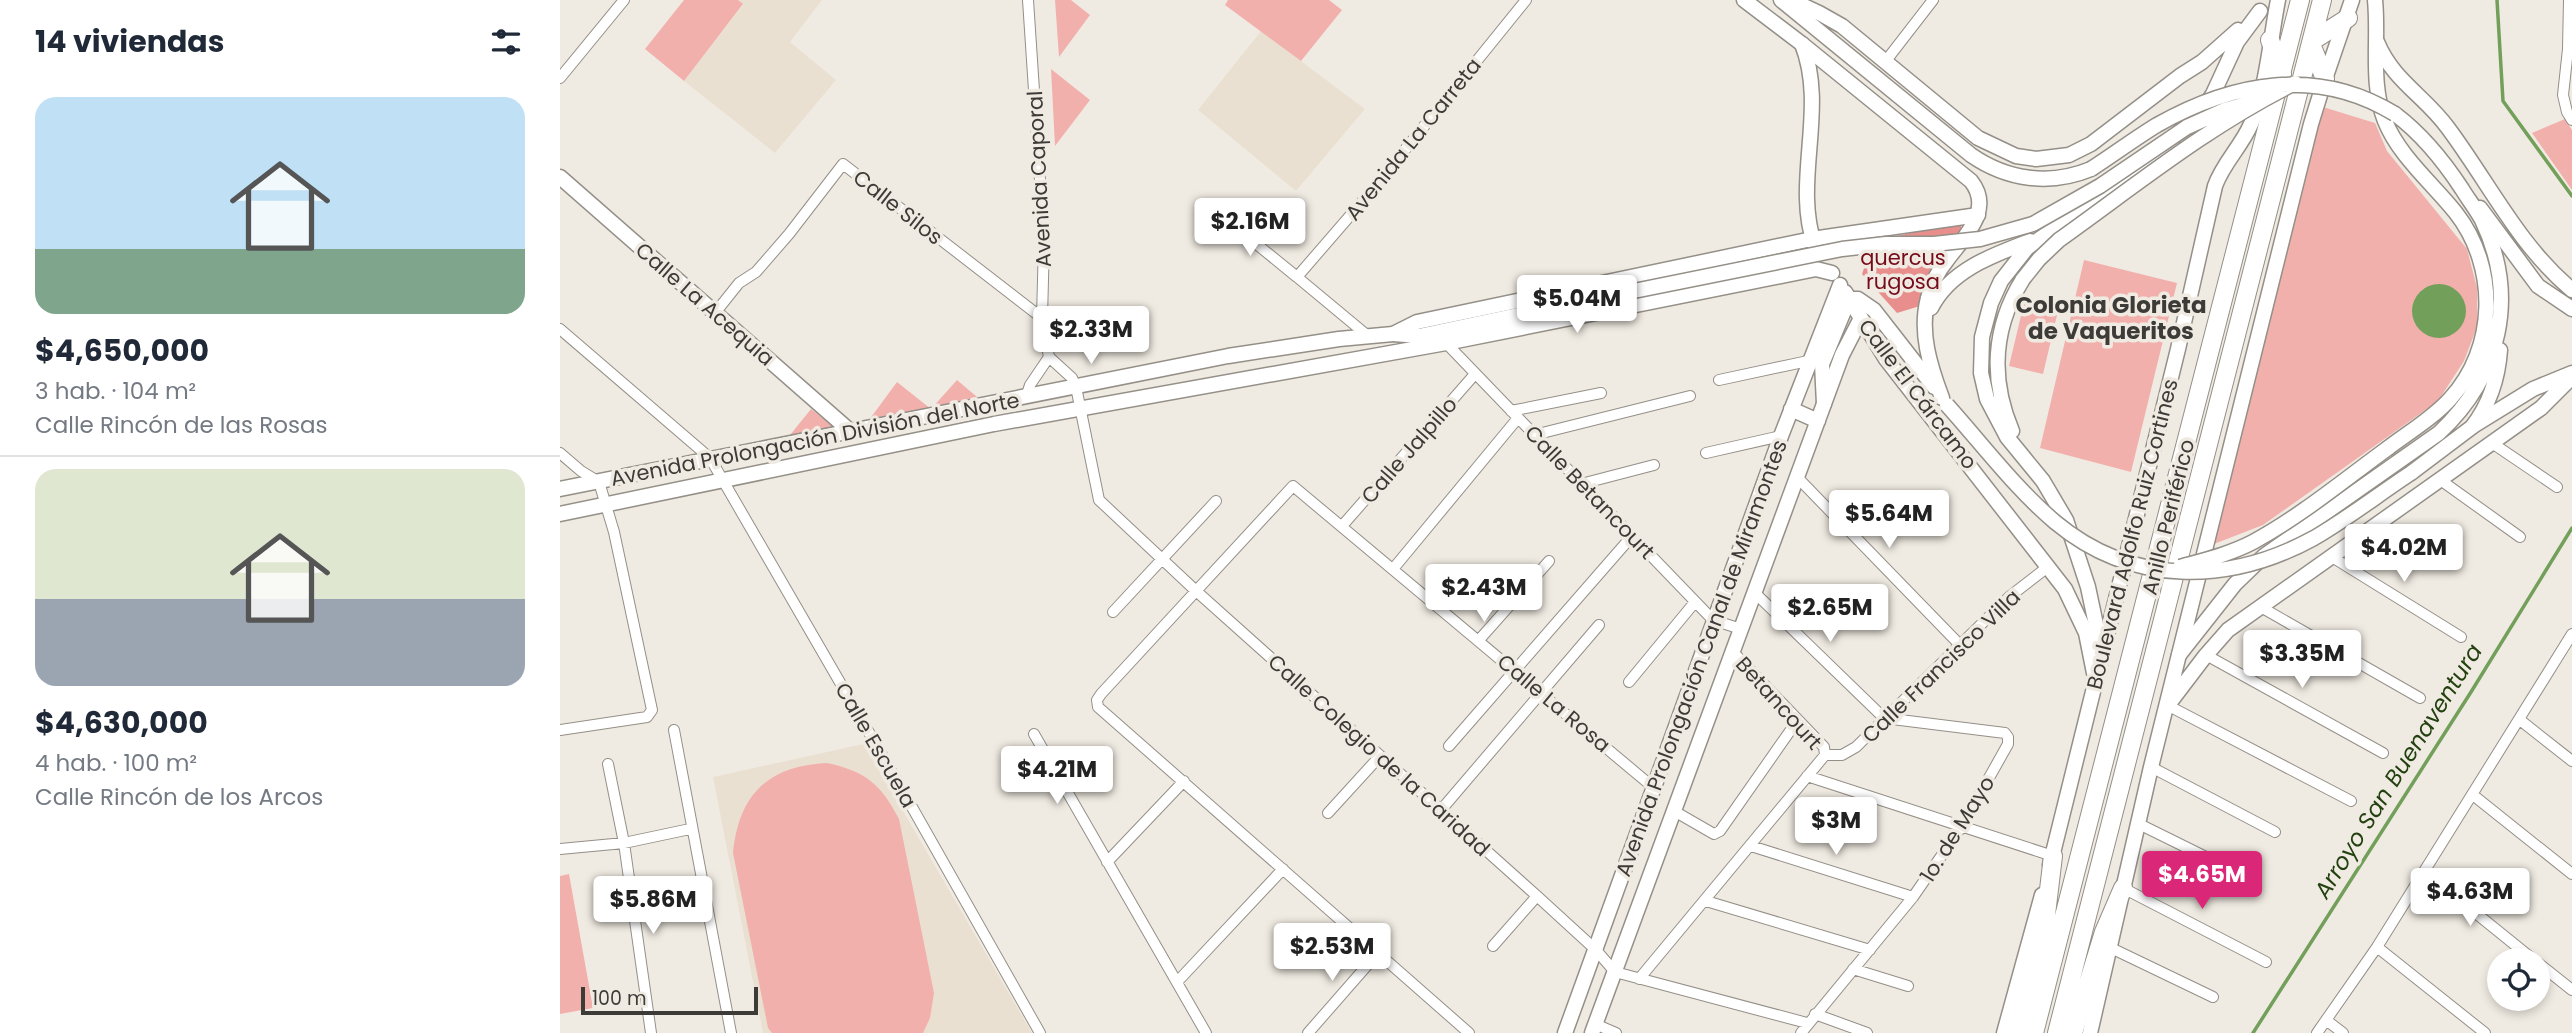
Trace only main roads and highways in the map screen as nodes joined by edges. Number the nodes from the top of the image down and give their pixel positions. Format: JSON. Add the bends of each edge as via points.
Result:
{"nodes":[{"id":1,"x":1744,"y":0,"type":"edge"},
{"id":2,"x":1781,"y":0,"type":"edge"},
{"id":3,"x":1791,"y":0,"type":"edge"},
{"id":4,"x":2278,"y":0,"type":"edge"},
{"id":5,"x":2300,"y":0,"type":"edge"},
{"id":6,"x":2322,"y":0,"type":"edge"},
{"id":7,"x":2353,"y":0,"type":"edge"},
{"id":8,"x":2375,"y":0,"type":"edge"},
{"id":9,"x":2261,"y":4,"type":"edge"},
{"id":10,"x":2348,"y":18,"type":"junction"},
{"id":11,"x":2274,"y":22,"type":"junction"},
{"id":12,"x":2270,"y":40,"type":"junction"},
{"id":13,"x":2311,"y":42,"type":"junction"},
{"id":14,"x":2377,"y":42,"type":"junction"},
{"id":15,"x":1802,"y":44,"type":"junction"},
{"id":16,"x":2288,"y":78,"type":"junction"},
{"id":17,"x":2325,"y":79,"type":"junction"},
{"id":18,"x":2262,"y":95,"type":"junction"},
{"id":19,"x":560,"y":177,"type":"edge"},
{"id":20,"x":2462,"y":190,"type":"junction"},
{"id":21,"x":1978,"y":215,"type":"junction"},
{"id":22,"x":2038,"y":238,"type":"junction"},
{"id":23,"x":1812,"y":239,"type":"junction"},
{"id":24,"x":1788,"y":243,"type":"junction"},
{"id":25,"x":1793,"y":274,"type":"junction"},
{"id":26,"x":1836,"y":279,"type":"junction"},
{"id":27,"x":2572,"y":290,"type":"edge"},
{"id":28,"x":1849,"y":299,"type":"junction"},
{"id":29,"x":2572,"y":309,"type":"edge"},
{"id":30,"x":2500,"y":317,"type":"junction"},
{"id":31,"x":1861,"y":318,"type":"junction"},
{"id":32,"x":1924,"y":330,"type":"junction"},
{"id":33,"x":1393,"y":334,"type":"junction"},
{"id":34,"x":1234,"y":355,"type":"junction"},
{"id":35,"x":2572,"y":375,"type":"edge"},
{"id":36,"x":1243,"y":379,"type":"junction"},
{"id":37,"x":1227,"y":382,"type":"junction"},
{"id":38,"x":1022,"y":398,"type":"junction"},
{"id":39,"x":1945,"y":401,"type":"junction"},
{"id":40,"x":992,"y":404,"type":"junction"},
{"id":41,"x":1824,"y":404,"type":"junction"},
{"id":42,"x":1791,"y":409,"type":"junction"},
{"id":43,"x":1020,"y":419,"type":"junction"},
{"id":44,"x":1818,"y":421,"type":"junction"},
{"id":45,"x":994,"y":424,"type":"junction"},
{"id":46,"x":2472,"y":427,"type":"junction"},
{"id":47,"x":850,"y":431,"type":"junction"},
{"id":48,"x":2026,"y":461,"type":"junction"},
{"id":49,"x":560,"y":489,"type":"edge"},
{"id":50,"x":560,"y":514,"type":"edge"},
{"id":51,"x":2166,"y":571,"type":"junction"},
{"id":52,"x":2102,"y":653,"type":"junction"},
{"id":53,"x":2179,"y":654,"type":"junction"},
{"id":54,"x":2095,"y":681,"type":"junction"},
{"id":55,"x":2167,"y":705,"type":"junction"},
{"id":56,"x":2053,"y":856,"type":"junction"},
{"id":57,"x":2123,"y":888,"type":"junction"},
{"id":58,"x":1593,"y":1029,"type":"edge"},
{"id":59,"x":1565,"y":1033,"type":"edge"},
{"id":60,"x":2004,"y":1033,"type":"edge"},
{"id":61,"x":2020,"y":1033,"type":"edge"},
{"id":62,"x":2034,"y":1033,"type":"edge"},
{"id":63,"x":2057,"y":1033,"type":"edge"},
{"id":64,"x":2073,"y":1033,"type":"edge"},
{"id":65,"x":2090,"y":1033,"type":"edge"}],
"edges":[{"from":1,"to":15,"type":"main road"},
{"from":2,"to":16,"type":"main road","bridge":true,"via":[[1971,155],[2020,177],[2044,179],[2091,169],[2155,127],[2201,104]]},
{"from":3,"to":9,"type":"main road","via":[[1830,19],[1978,138],[2016,156],[2046,159],[2091,145],[2202,62]]},
{"from":4,"to":11,"type":"main road","name":"Boulevard Adolfo Ruiz Cortines"},
{"from":5,"to":16,"type":"highway","name":"Anillo Periférico"},
{"from":6,"to":13,"type":"highway","name":"Anillo Periférico"},
{"from":7,"to":10,"type":"main road"},
{"from":8,"to":14,"type":"main road"},
{"from":9,"to":11,"type":"main road"},
{"from":9,"to":22,"type":"main road","via":[[2237,42],[2210,101],[2189,130]]},
{"from":10,"to":13,"type":"highway"},
{"from":10,"to":17,"type":"main road"},
{"from":11,"to":12,"type":"main road","name":"Boulevard Adolfo Ruiz Cortines"},
{"from":12,"to":16,"type":"highway"},
{"from":12,"to":18,"type":"main road","name":"Boulevard Adolfo Ruiz Cortines"},
{"from":13,"to":17,"type":"highway"},
{"from":13,"to":63,"type":"highway","name":"Anillo Periférico"},
{"from":14,"to":27,"type":"main road","via":[[2400,80],[2447,126],[2529,248]]},
{"from":14,"to":51,"type":"main road","bridge":true,"via":[[2378,89],[2385,122],[2465,226],[2480,262],[2487,298],[2484,338],[2463,382],[2442,407],[2290,520],[2251,543]]},
{"from":15,"to":21,"type":"main road","via":[[1971,181],[1980,197]]},
{"from":15,"to":23,"type":"main road","name":"Calle El Cárcamo","via":[[1812,85],[1808,211]]},
{"from":16,"to":18,"type":"highway"},
{"from":16,"to":20,"type":"main road","bridge":true,"via":[[2348,92],[2385,108],[2420,136]]},
{"from":16,"to":62,"type":"highway","name":"Anillo Periférico"},
{"from":17,"to":53,"type":"main road"},
{"from":18,"to":33,"type":"main road","bridge":true,"via":[[2186,127],[2100,186],[2032,224],[1980,239],[1842,249],[1419,336]]},
{"from":18,"to":48,"type":"main road","bridge":true,"via":[[2059,240],[2023,279],[2001,325],[1997,371],[2004,412]]},
{"from":18,"to":52,"type":"main road","name":"Boulevard Adolfo Ruiz Cortines","via":[[2252,124],[2215,186]]},
{"from":19,"to":47,"type":"main road","name":"Calle La Acequia"},
{"from":20,"to":29,"type":"main road","via":[[2538,286]]},
{"from":20,"to":30,"type":"main road","via":[[2481,219],[2493,251]]},
{"from":21,"to":23,"type":"main road","name":"Avenida Prolongación División del Norte"},
{"from":21,"to":32,"type":"main road","via":[[1935,280]]},
{"from":22,"to":32,"type":"main road","via":[[1957,275],[1934,300]]},
{"from":22,"to":48,"type":"main road","via":[[2016,258],[2001,281],[1987,314],[1980,349],[1987,399]]},
{"from":23,"to":24,"type":"main road","name":"Avenida Prolongación División del Norte"},
{"from":23,"to":26,"type":"main road","name":"Calle El Cárcamo"},
{"from":24,"to":25,"type":"main road","via":[[1797,255]]},
{"from":24,"to":33,"type":"main road","name":"Avenida Prolongación División del Norte","via":[[1417,322]]},
{"from":25,"to":26,"type":"main road","name":"Avenida Prolongación División del Norte","via":[[1816,269]]},
{"from":25,"to":36,"type":"main road","name":"Avenida Prolongación División del Norte"},
{"from":26,"to":28,"type":"main road","name":"Calle El Cárcamo"},
{"from":26,"to":42,"type":"main road","name":"Avenida Prolongación Canal de Miramontes"},
{"from":28,"to":31,"type":"main road","name":"Calle El Cárcamo"},
{"from":28,"to":39,"type":"main road","via":[[1858,299],[1874,310]]},
{"from":28,"to":41,"type":"main road","via":[[1822,364]]},
{"from":30,"to":46,"type":"main road","via":[[2500,358],[2494,387]]},
{"from":30,"to":53,"type":"main road","via":[[2482,380],[2449,423],[2264,556],[2235,584]]},
{"from":31,"to":41,"type":"main road","name":"Avenida Prolongación Canal de Miramontes"},
{"from":31,"to":54,"type":"main road","name":"Calle El Cárcamo","via":[[1886,359],[2065,589],[2080,618]]},
{"from":32,"to":39,"type":"main road"},
{"from":33,"to":34,"type":"main road","name":"Avenida Prolongación División del Norte"},
{"from":34,"to":36,"type":"main road"},
{"from":34,"to":37,"type":"main road"},
{"from":34,"to":38,"type":"main road","name":"Avenida Prolongación División del Norte"},
{"from":35,"to":46,"type":"main road","via":[[2533,389]]},
{"from":35,"to":55,"type":"main road","via":[[2541,408],[2228,630]]},
{"from":36,"to":37,"type":"main road","name":"Avenida Prolongación División del Norte"},
{"from":37,"to":43,"type":"main road","name":"Avenida Prolongación División del Norte"},
{"from":38,"to":40,"type":"main road","name":"Avenida Prolongación División del Norte"},
{"from":38,"to":43,"type":"main road","via":[[1012,410]]},
{"from":39,"to":51,"type":"main road","bridge":true,"via":[[2033,501],[2082,542],[2106,556]]},
{"from":40,"to":45,"type":"main road","via":[[1000,412]]},
{"from":40,"to":47,"type":"main road","name":"Avenida Prolongación División del Norte"},
{"from":41,"to":44,"type":"main road","name":"Avenida Prolongación Canal de Miramontes"},
{"from":42,"to":44,"type":"main road"},
{"from":42,"to":59,"type":"main road","name":"Avenida Prolongación Canal de Miramontes"},
{"from":43,"to":45,"type":"main road","name":"Avenida Prolongación División del Norte"},
{"from":44,"to":58,"type":"main road","name":"Avenida Prolongación Canal de Miramontes"},
{"from":45,"to":50,"type":"main road","name":"Avenida Prolongación División del Norte"},
{"from":46,"to":51,"type":"main road","bridge":true,"via":[[2315,537],[2266,560],[2233,569]]},
{"from":47,"to":49,"type":"main road","name":"Avenida Prolongación División del Norte"},
{"from":48,"to":52,"type":"main road","via":[[2066,520],[2088,587]]},
{"from":52,"to":54,"type":"main road","name":"Boulevard Adolfo Ruiz Cortines"},
{"from":53,"to":55,"type":"main road"},
{"from":54,"to":56,"type":"main road","name":"Boulevard Adolfo Ruiz Cortines"},
{"from":55,"to":57,"type":"main road"},
{"from":56,"to":60,"type":"main road","name":"Boulevard Adolfo Ruiz Cortines"},
{"from":56,"to":61,"type":"highway","via":[[2045,923]]},
{"from":57,"to":64,"type":"highway","via":[[2104,932]]},
{"from":57,"to":65,"type":"main road"}]}
